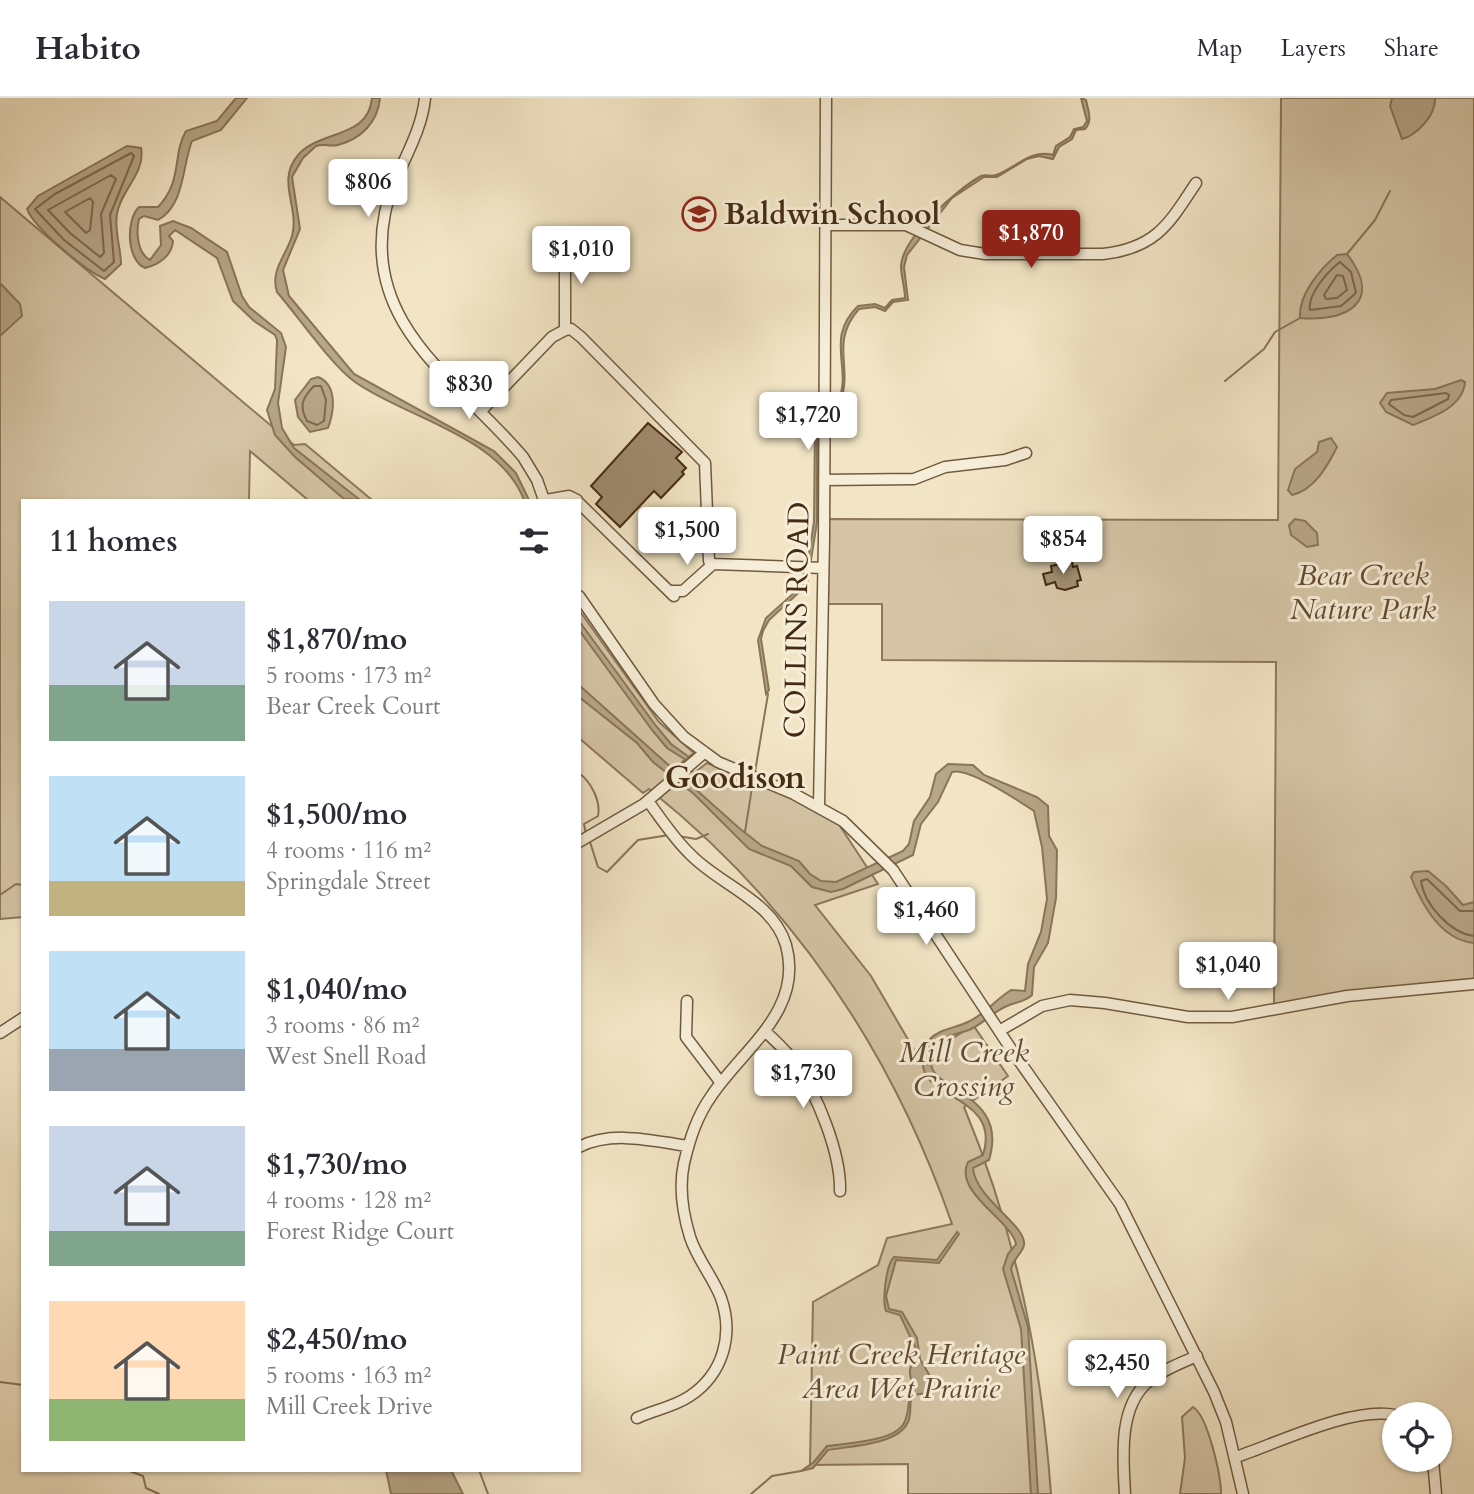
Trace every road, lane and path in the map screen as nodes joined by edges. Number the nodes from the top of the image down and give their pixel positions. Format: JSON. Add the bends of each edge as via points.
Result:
{"nodes":[{"id":1,"x":425,"y":98,"type":"edge"},
{"id":2,"x":826,"y":98,"type":"edge"},
{"id":3,"x":1196,"y":183,"type":"dead end"},
{"id":4,"x":826,"y":225,"type":"junction"},
{"id":5,"x":565,"y":242,"type":"dead end"},
{"id":6,"x":565,"y":330,"type":"junction"},
{"id":7,"x":481,"y":411,"type":"junction"},
{"id":8,"x":1026,"y":453,"type":"dead end"},
{"id":9,"x":824,"y":480,"type":"junction"},
{"id":10,"x":545,"y":499,"type":"edge"},
{"id":11,"x":551,"y":499,"type":"edge"},
{"id":12,"x":574,"y":499,"type":"edge"},
{"id":13,"x":581,"y":505,"type":"edge"},
{"id":14,"x":713,"y":564,"type":"junction"},
{"id":15,"x":823,"y":568,"type":"junction"},
{"id":16,"x":581,"y":599,"type":"edge"},
{"id":17,"x":704,"y":753,"type":"junction"},
{"id":18,"x":649,"y":801,"type":"junction"},
{"id":19,"x":819,"y":806,"type":"junction"},
{"id":20,"x":581,"y":841,"type":"edge"},
{"id":21,"x":1474,"y":984,"type":"edge"},
{"id":22,"x":687,"y":1001,"type":"dead end"},
{"id":23,"x":21,"y":1019,"type":"edge"},
{"id":24,"x":765,"y":1031,"type":"junction"},
{"id":25,"x":999,"y":1031,"type":"junction"},
{"id":26,"x":0,"y":1033,"type":"edge"},
{"id":27,"x":721,"y":1083,"type":"junction"},
{"id":28,"x":581,"y":1146,"type":"edge"},
{"id":29,"x":688,"y":1146,"type":"junction"},
{"id":30,"x":840,"y":1191,"type":"dead end"},
{"id":31,"x":1197,"y":1356,"type":"junction"},
{"id":32,"x":1382,"y":1413,"type":"edge"},
{"id":33,"x":636,"y":1418,"type":"dead end"},
{"id":34,"x":1236,"y":1457,"type":"junction"},
{"id":35,"x":1434,"y":1472,"type":"edge"},
{"id":36,"x":1125,"y":1494,"type":"edge"},
{"id":37,"x":1243,"y":1494,"type":"edge"},
{"id":38,"x":1436,"y":1494,"type":"edge"}],
"edges":[{"from":1,"to":7,"type":"street","via":[[382,228],[386,282],[410,336]]},
{"from":2,"to":4,"type":"street","name":"COLLINS ROAD"},
{"from":3,"to":4,"type":"street","via":[[1175,219],[1158,235],[1103,254],[985,254],[960,250],[906,225]]},
{"from":4,"to":9,"type":"street","name":"COLLINS ROAD"},
{"from":5,"to":6,"type":"street"},
{"from":6,"to":7,"type":"street","via":[[552,337]]},
{"from":6,"to":14,"type":"street","via":[[581,337],[705,463],[709,561]]},
{"from":7,"to":10,"type":"street","via":[[523,457]]},
{"from":8,"to":9,"type":"street","via":[[945,467],[914,479]]},
{"from":9,"to":15,"type":"street","name":"COLLINS ROAD"},
{"from":11,"to":12,"type":"street"},
{"from":13,"to":14,"type":"street","via":[[672,593],[683,591]]},
{"from":14,"to":15,"type":"street"},
{"from":15,"to":19,"type":"street","name":"COLLINS ROAD"},
{"from":16,"to":17,"type":"street","via":[[673,727]]},
{"from":17,"to":18,"type":"street"},
{"from":17,"to":19,"type":"street"},
{"from":18,"to":20,"type":"street"},
{"from":18,"to":24,"type":"street","via":[[692,857],[748,897],[785,943],[788,992]]},
{"from":19,"to":25,"type":"street","via":[[844,821],[893,870]]},
{"from":21,"to":25,"type":"street","via":[[1347,996],[1232,1017],[1188,1017],[1070,1000],[1042,1006]]},
{"from":22,"to":27,"type":"street","via":[[686,1037]]},
{"from":23,"to":26,"type":"street"},
{"from":24,"to":27,"type":"street"},
{"from":24,"to":30,"type":"street","via":[[794,1060],[807,1082],[837,1159]]},
{"from":25,"to":31,"type":"street","via":[[1120,1204]]},
{"from":27,"to":29,"type":"street","via":[[699,1115]]},
{"from":28,"to":29,"type":"street","via":[[626,1138]]},
{"from":29,"to":33,"type":"street","via":[[682,1202],[695,1248],[720,1297],[726,1322],[724,1354],[712,1378],[691,1396]]},
{"from":31,"to":34,"type":"street"},
{"from":31,"to":36,"type":"street","via":[[1149,1381],[1132,1403],[1125,1433]]},
{"from":32,"to":34,"type":"street","via":[[1350,1416]]},
{"from":34,"to":37,"type":"street"},
{"from":35,"to":38,"type":"street"}]}
